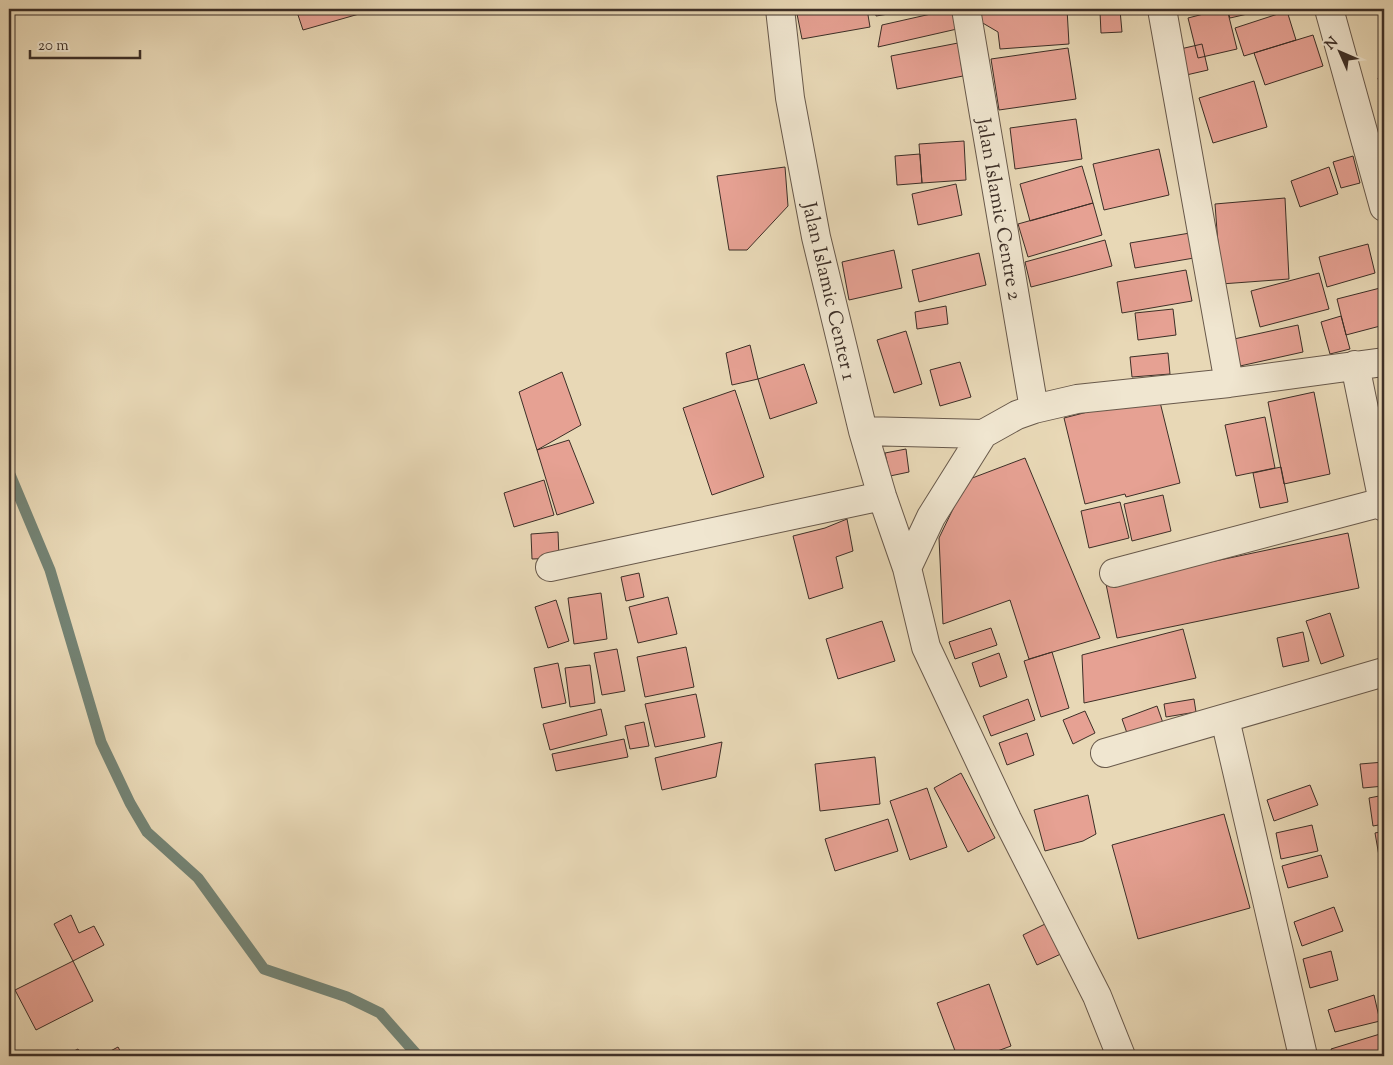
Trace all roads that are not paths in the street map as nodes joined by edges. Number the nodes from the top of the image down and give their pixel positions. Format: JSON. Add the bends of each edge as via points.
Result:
{"nodes":[{"id":1,"x":780,"y":9,"type":"edge"},
{"id":2,"x":966,"y":9,"type":"edge"},
{"id":3,"x":1162,"y":9,"type":"edge"},
{"id":4,"x":1329,"y":9,"type":"edge"},
{"id":5,"x":1384,"y":207,"type":"edge"},
{"id":6,"x":1384,"y":362,"type":"edge"},
{"id":7,"x":1356,"y":365,"type":"junction"},
{"id":8,"x":1229,"y":383,"type":"junction"},
{"id":9,"x":1034,"y":409,"type":"junction"},
{"id":10,"x":863,"y":431,"type":"junction"},
{"id":11,"x":983,"y":434,"type":"junction"},
{"id":12,"x":882,"y":496,"type":"junction"},
{"id":13,"x":1384,"y":504,"type":"edge"},
{"id":14,"x":550,"y":567,"type":"dead end"},
{"id":15,"x":907,"y":568,"type":"junction"},
{"id":16,"x":1114,"y":573,"type":"dead end"},
{"id":17,"x":1384,"y":672,"type":"edge"},
{"id":18,"x":1225,"y":719,"type":"junction"},
{"id":19,"x":1105,"y":753,"type":"dead end"},
{"id":20,"x":1121,"y":1056,"type":"edge"},
{"id":21,"x":1303,"y":1056,"type":"edge"}],
"edges":[{"from":1,"to":10,"type":"street","name":"Jalan Islamic Center 1","via":[[790,98],[816,237]]},
{"from":2,"to":9,"type":"street","name":"Jalan Islamic Centre 2"},
{"from":3,"to":8,"type":"street"},
{"from":4,"to":5,"type":"street"},
{"from":6,"to":7,"type":"street"},
{"from":7,"to":8,"type":"street"},
{"from":7,"to":13,"type":"street"},
{"from":8,"to":9,"type":"street","via":[[1077,398]]},
{"from":9,"to":11,"type":"street"},
{"from":10,"to":11,"type":"street"},
{"from":10,"to":12,"type":"street","name":"Jalan Islamic Center 1"},
{"from":11,"to":15,"type":"street","via":[[931,517]]},
{"from":12,"to":14,"type":"street"},
{"from":12,"to":15,"type":"street","name":"Jalan Islamic Center 1"},
{"from":13,"to":16,"type":"street"},
{"from":15,"to":20,"type":"street","name":"Jalan Islamic Center 1","via":[[926,646],[1007,820],[1097,996]]},
{"from":17,"to":18,"type":"street"},
{"from":18,"to":19,"type":"street"},
{"from":18,"to":21,"type":"street"}]}
